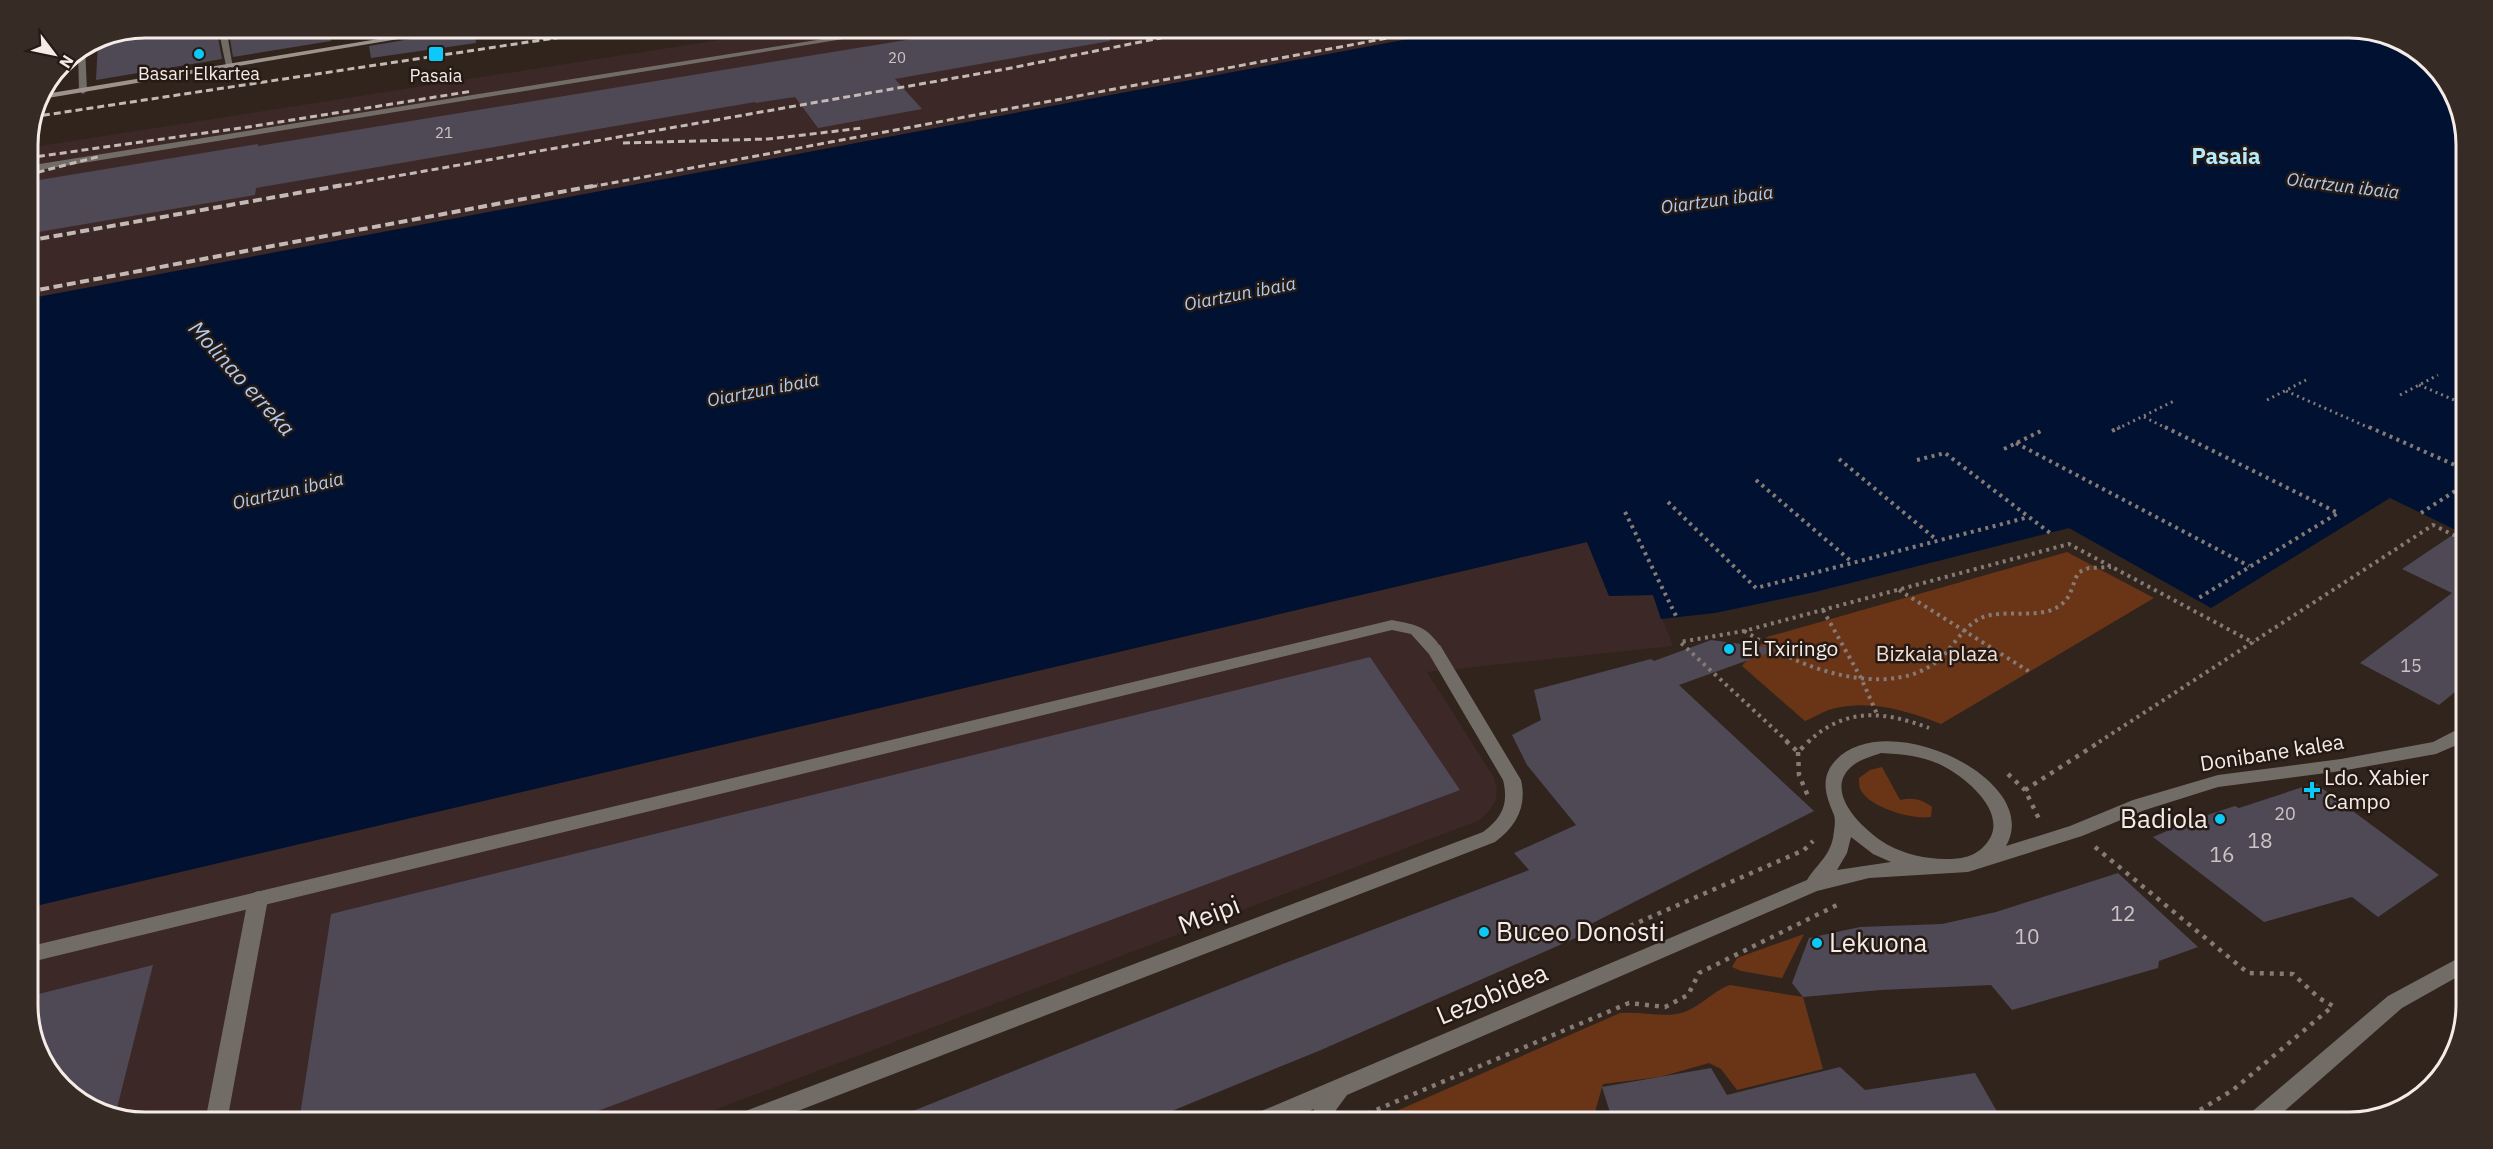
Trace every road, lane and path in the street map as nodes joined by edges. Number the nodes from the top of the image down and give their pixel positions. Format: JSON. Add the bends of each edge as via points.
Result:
{"nodes":[{"id":1,"x":224,"y":38,"type":"edge"},
{"id":2,"x":399,"y":38,"type":"edge"},
{"id":3,"x":844,"y":38,"type":"edge"},
{"id":4,"x":230,"y":66,"type":"junction"},
{"id":5,"x":82,"y":84,"type":"edge"},
{"id":6,"x":82,"y":91,"type":"junction"},
{"id":7,"x":50,"y":96,"type":"edge"},
{"id":8,"x":38,"y":167,"type":"edge"},
{"id":9,"x":2438,"y":375,"type":"dead end"},
{"id":10,"x":2306,"y":380,"type":"dead end"},
{"id":11,"x":2419,"y":385,"type":"junction"},
{"id":12,"x":2286,"y":391,"type":"junction"},
{"id":13,"x":2400,"y":395,"type":"dead end"},
{"id":14,"x":2267,"y":400,"type":"dead end"},
{"id":15,"x":2455,"y":400,"type":"edge"},
{"id":16,"x":2174,"y":401,"type":"dead end"},
{"id":17,"x":2144,"y":417,"type":"junction"},
{"id":18,"x":2042,"y":431,"type":"dead end"},
{"id":19,"x":2112,"y":431,"type":"dead end"},
{"id":20,"x":2016,"y":443,"type":"junction"},
{"id":21,"x":2004,"y":449,"type":"dead end"},
{"id":22,"x":1839,"y":459,"type":"dead end"},
{"id":23,"x":1917,"y":460,"type":"dead end"},
{"id":24,"x":2455,"y":465,"type":"edge"},
{"id":25,"x":1756,"y":480,"type":"dead end"},
{"id":26,"x":2455,"y":491,"type":"edge"},
{"id":27,"x":1668,"y":501,"type":"dead end"},
{"id":28,"x":1625,"y":512,"type":"dead end"},
{"id":29,"x":2421,"y":513,"type":"dead end"},
{"id":30,"x":2029,"y":518,"type":"junction"},
{"id":31,"x":2050,"y":533,"type":"dead end"},
{"id":32,"x":2455,"y":536,"type":"edge"},
{"id":33,"x":1937,"y":541,"type":"junction"},
{"id":34,"x":1853,"y":563,"type":"junction"},
{"id":35,"x":2250,"y":566,"type":"junction"},
{"id":36,"x":2112,"y":567,"type":"junction"},
{"id":37,"x":1899,"y":590,"type":"junction"},
{"id":38,"x":2197,"y":599,"type":"dead end"},
{"id":39,"x":1823,"y":610,"type":"junction"},
{"id":40,"x":1677,"y":618,"type":"dead end"},
{"id":41,"x":1963,"y":630,"type":"junction"},
{"id":42,"x":1744,"y":631,"type":"junction"},
{"id":43,"x":2254,"y":643,"type":"junction"},
{"id":44,"x":2030,"y":672,"type":"dead end"},
{"id":45,"x":1860,"y":678,"type":"junction"},
{"id":46,"x":1877,"y":714,"type":"junction"},
{"id":47,"x":1930,"y":729,"type":"dead end"},
{"id":48,"x":2456,"y":739,"type":"edge"},
{"id":49,"x":1798,"y":752,"type":"junction"},
{"id":50,"x":2005,"y":772,"type":"dead end"},
{"id":51,"x":2025,"y":790,"type":"junction"},
{"id":52,"x":1815,"y":804,"type":"dead end"},
{"id":53,"x":1844,"y":818,"type":"junction"},
{"id":54,"x":2076,"y":831,"type":"junction"},
{"id":55,"x":1816,"y":837,"type":"dead end"},
{"id":56,"x":2042,"y":842,"type":"junction"},
{"id":57,"x":1983,"y":859,"type":"junction"},
{"id":58,"x":1929,"y":866,"type":"junction"},
{"id":59,"x":1811,"y":886,"type":"junction"},
{"id":60,"x":258,"y":899,"type":"junction"},
{"id":61,"x":1843,"y":902,"type":"dead end"},
{"id":62,"x":1629,"y":926,"type":"dead end"},
{"id":63,"x":38,"y":952,"type":"edge"},
{"id":64,"x":2456,"y":967,"type":"edge"},
{"id":65,"x":1339,"y":1089,"type":"junction"},
{"id":66,"x":218,"y":1112,"type":"edge"},
{"id":67,"x":769,"y":1112,"type":"edge"},
{"id":68,"x":1284,"y":1112,"type":"edge"},
{"id":69,"x":1324,"y":1112,"type":"edge"},
{"id":70,"x":1372,"y":1112,"type":"edge"},
{"id":71,"x":2197,"y":1112,"type":"edge"},
{"id":72,"x":2268,"y":1112,"type":"edge"}],
"edges":[{"from":1,"to":4,"type":"street"},
{"from":2,"to":4,"type":"main road"},
{"from":3,"to":8,"type":"street"},
{"from":4,"to":6,"type":"main road"},
{"from":5,"to":6,"type":"street"},
{"from":6,"to":7,"type":"main road"},
{"from":9,"to":11,"type":"path"},
{"from":10,"to":12,"type":"path"},
{"from":11,"to":13,"type":"path"},
{"from":11,"to":15,"type":"path"},
{"from":12,"to":14,"type":"path"},
{"from":12,"to":24,"type":"path"},
{"from":16,"to":17,"type":"path"},
{"from":17,"to":19,"type":"path"},
{"from":17,"to":35,"type":"path","via":[[2338,513]]},
{"from":18,"to":20,"type":"path"},
{"from":20,"to":21,"type":"path"},
{"from":20,"to":35,"type":"path"},
{"from":22,"to":33,"type":"path"},
{"from":23,"to":30,"type":"path","via":[[1945,453]]},
{"from":25,"to":34,"type":"path"},
{"from":26,"to":29,"type":"path"},
{"from":27,"to":34,"type":"path","via":[[1756,588]]},
{"from":28,"to":40,"type":"path"},
{"from":30,"to":31,"type":"path"},
{"from":30,"to":33,"type":"path"},
{"from":32,"to":43,"type":"path","via":[[2433,525]]},
{"from":33,"to":34,"type":"path"},
{"from":35,"to":38,"type":"path"},
{"from":36,"to":37,"type":"path","via":[[2069,544]]},
{"from":36,"to":41,"type":"path","via":[[2083,569],[2074,574],[2065,601],[2050,609],[2034,614],[1995,614],[1980,618]]},
{"from":36,"to":43,"type":"path"},
{"from":37,"to":39,"type":"path"},
{"from":37,"to":41,"type":"path"},
{"from":39,"to":42,"type":"path"},
{"from":39,"to":45,"type":"path"},
{"from":41,"to":44,"type":"path"},
{"from":41,"to":45,"type":"path","via":[[1934,664],[1917,674],[1890,679]]},
{"from":42,"to":45,"type":"path","via":[[1820,670]]},
{"from":42,"to":49,"type":"path","via":[[1680,642]]},
{"from":43,"to":51,"type":"path"},
{"from":45,"to":46,"type":"path"},
{"from":46,"to":47,"type":"path"},
{"from":46,"to":49,"type":"path","via":[[1844,718],[1828,725]]},
{"from":48,"to":54,"type":"street","name":"Donibane kalea","via":[[2436,748],[2341,765],[2218,781],[2139,805]]},
{"from":49,"to":52,"type":"path","via":[[1802,789]]},
{"from":50,"to":51,"type":"path"},
{"from":51,"to":56,"type":"path","via":[[2038,815]]},
{"from":53,"to":57,"type":"street","via":[[1833,791],[1834,779],[1850,757],[1881,747],[1921,751],[1960,767],[1993,798],[2001,816],[2002,832],[1996,847]]},
{"from":53,"to":58,"type":"street","via":[[1881,849]]},
{"from":53,"to":59,"type":"street","name":"Lezobidea","via":[[1844,838],[1838,855]]},
{"from":54,"to":56,"type":"street","name":"Donibane kalea"},
{"from":54,"to":71,"type":"path","via":[[2248,973],[2293,974],[2333,1006],[2233,1090]]},
{"from":55,"to":62,"type":"path","via":[[1804,850]]},
{"from":56,"to":57,"type":"street","name":"Donibane kalea"},
{"from":57,"to":58,"type":"street","via":[[1968,865]]},
{"from":58,"to":59,"type":"street","name":"Lezobidea","via":[[1869,871]]},
{"from":59,"to":65,"type":"street","name":"Lezobidea"},
{"from":60,"to":63,"type":"street","name":"Meipi"},
{"from":60,"to":66,"type":"street"},
{"from":60,"to":67,"type":"street","name":"Meipi","via":[[1392,625],[1416,630],[1434,649],[1512,780],[1516,801],[1513,812],[1500,830],[1489,837]]},
{"from":61,"to":70,"type":"path","via":[[1699,973],[1688,995],[1665,1007],[1629,1003]]},
{"from":64,"to":72,"type":"street","via":[[2395,1002]]},
{"from":65,"to":68,"type":"street","name":"Lezobidea"},
{"from":65,"to":69,"type":"street"}]}
